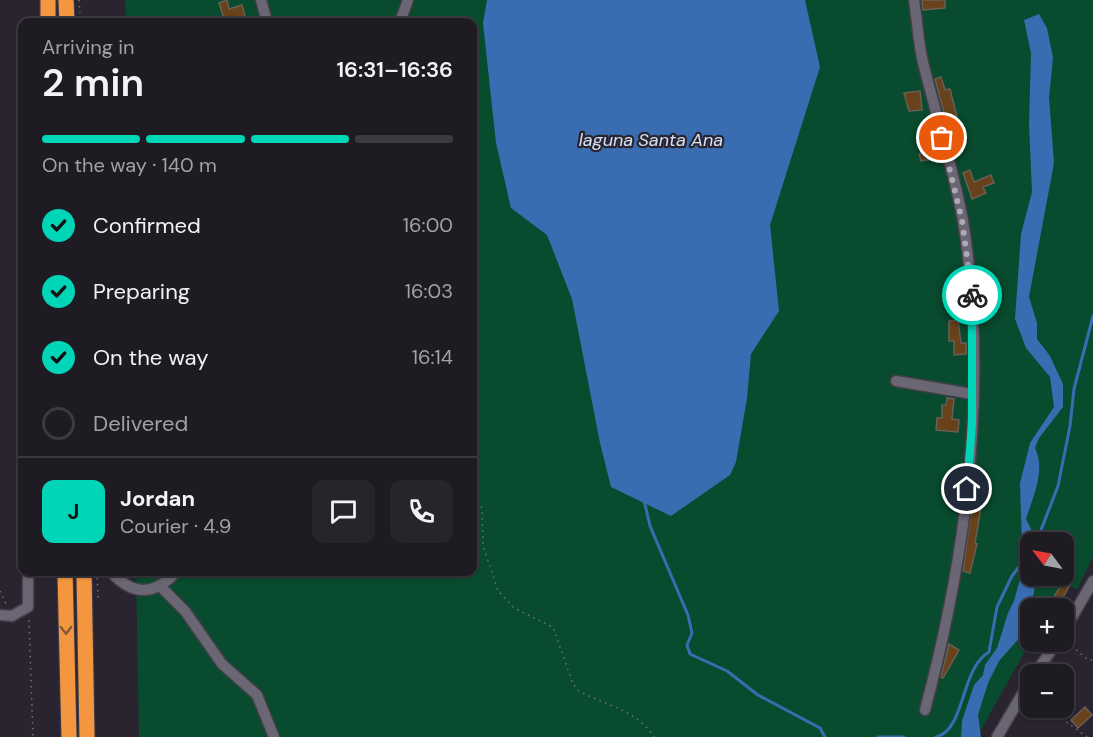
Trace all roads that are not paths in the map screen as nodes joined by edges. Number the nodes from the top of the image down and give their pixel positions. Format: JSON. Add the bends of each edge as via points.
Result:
{"nodes":[{"id":1,"x":48,"y":0,"type":"edge"},
{"id":2,"x":66,"y":0,"type":"edge"},
{"id":3,"x":261,"y":0,"type":"edge"},
{"id":4,"x":408,"y":0,"type":"edge"},
{"id":5,"x":914,"y":0,"type":"edge"},
{"id":6,"x":48,"y":18,"type":"edge"},
{"id":7,"x":67,"y":18,"type":"edge"},
{"id":8,"x":266,"y":18,"type":"edge"},
{"id":9,"x":401,"y":18,"type":"edge"},
{"id":10,"x":896,"y":381,"type":"dead end"},
{"id":11,"x":972,"y":394,"type":"junction"},
{"id":12,"x":28,"y":576,"type":"edge"},
{"id":13,"x":65,"y":576,"type":"edge"},
{"id":14,"x":84,"y":576,"type":"edge"},
{"id":15,"x":116,"y":576,"type":"edge"},
{"id":16,"x":171,"y":576,"type":"edge"},
{"id":17,"x":1093,"y":581,"type":"edge"},
{"id":18,"x":160,"y":586,"type":"junction"},
{"id":19,"x":1074,"y":614,"type":"edge"},
{"id":20,"x":0,"y":615,"type":"edge"},
{"id":21,"x":1020,"y":698,"type":"edge"},
{"id":22,"x":925,"y":710,"type":"dead end"},
{"id":23,"x":69,"y":737,"type":"edge"},
{"id":24,"x":87,"y":737,"type":"edge"},
{"id":25,"x":274,"y":737,"type":"edge"},
{"id":26,"x":997,"y":737,"type":"edge"}],
"edges":[{"from":1,"to":6,"type":"highway"},
{"from":2,"to":7,"type":"highway"},
{"from":3,"to":8,"type":"street"},
{"from":4,"to":9,"type":"street"},
{"from":5,"to":11,"type":"street","via":[[922,55],[962,220],[974,308]]},
{"from":10,"to":11,"type":"street"},
{"from":11,"to":22,"type":"street","via":[[963,533],[946,630]]},
{"from":12,"to":20,"type":"street","via":[[28,607],[12,616]]},
{"from":13,"to":23,"type":"highway","one_way":true},
{"from":14,"to":24,"type":"highway"},
{"from":15,"to":18,"type":"street","via":[[144,592]]},
{"from":16,"to":18,"type":"street"},
{"from":17,"to":19,"type":"street"},
{"from":18,"to":25,"type":"street","via":[[185,611],[222,664],[257,695]]},
{"from":21,"to":26,"type":"street"}]}
